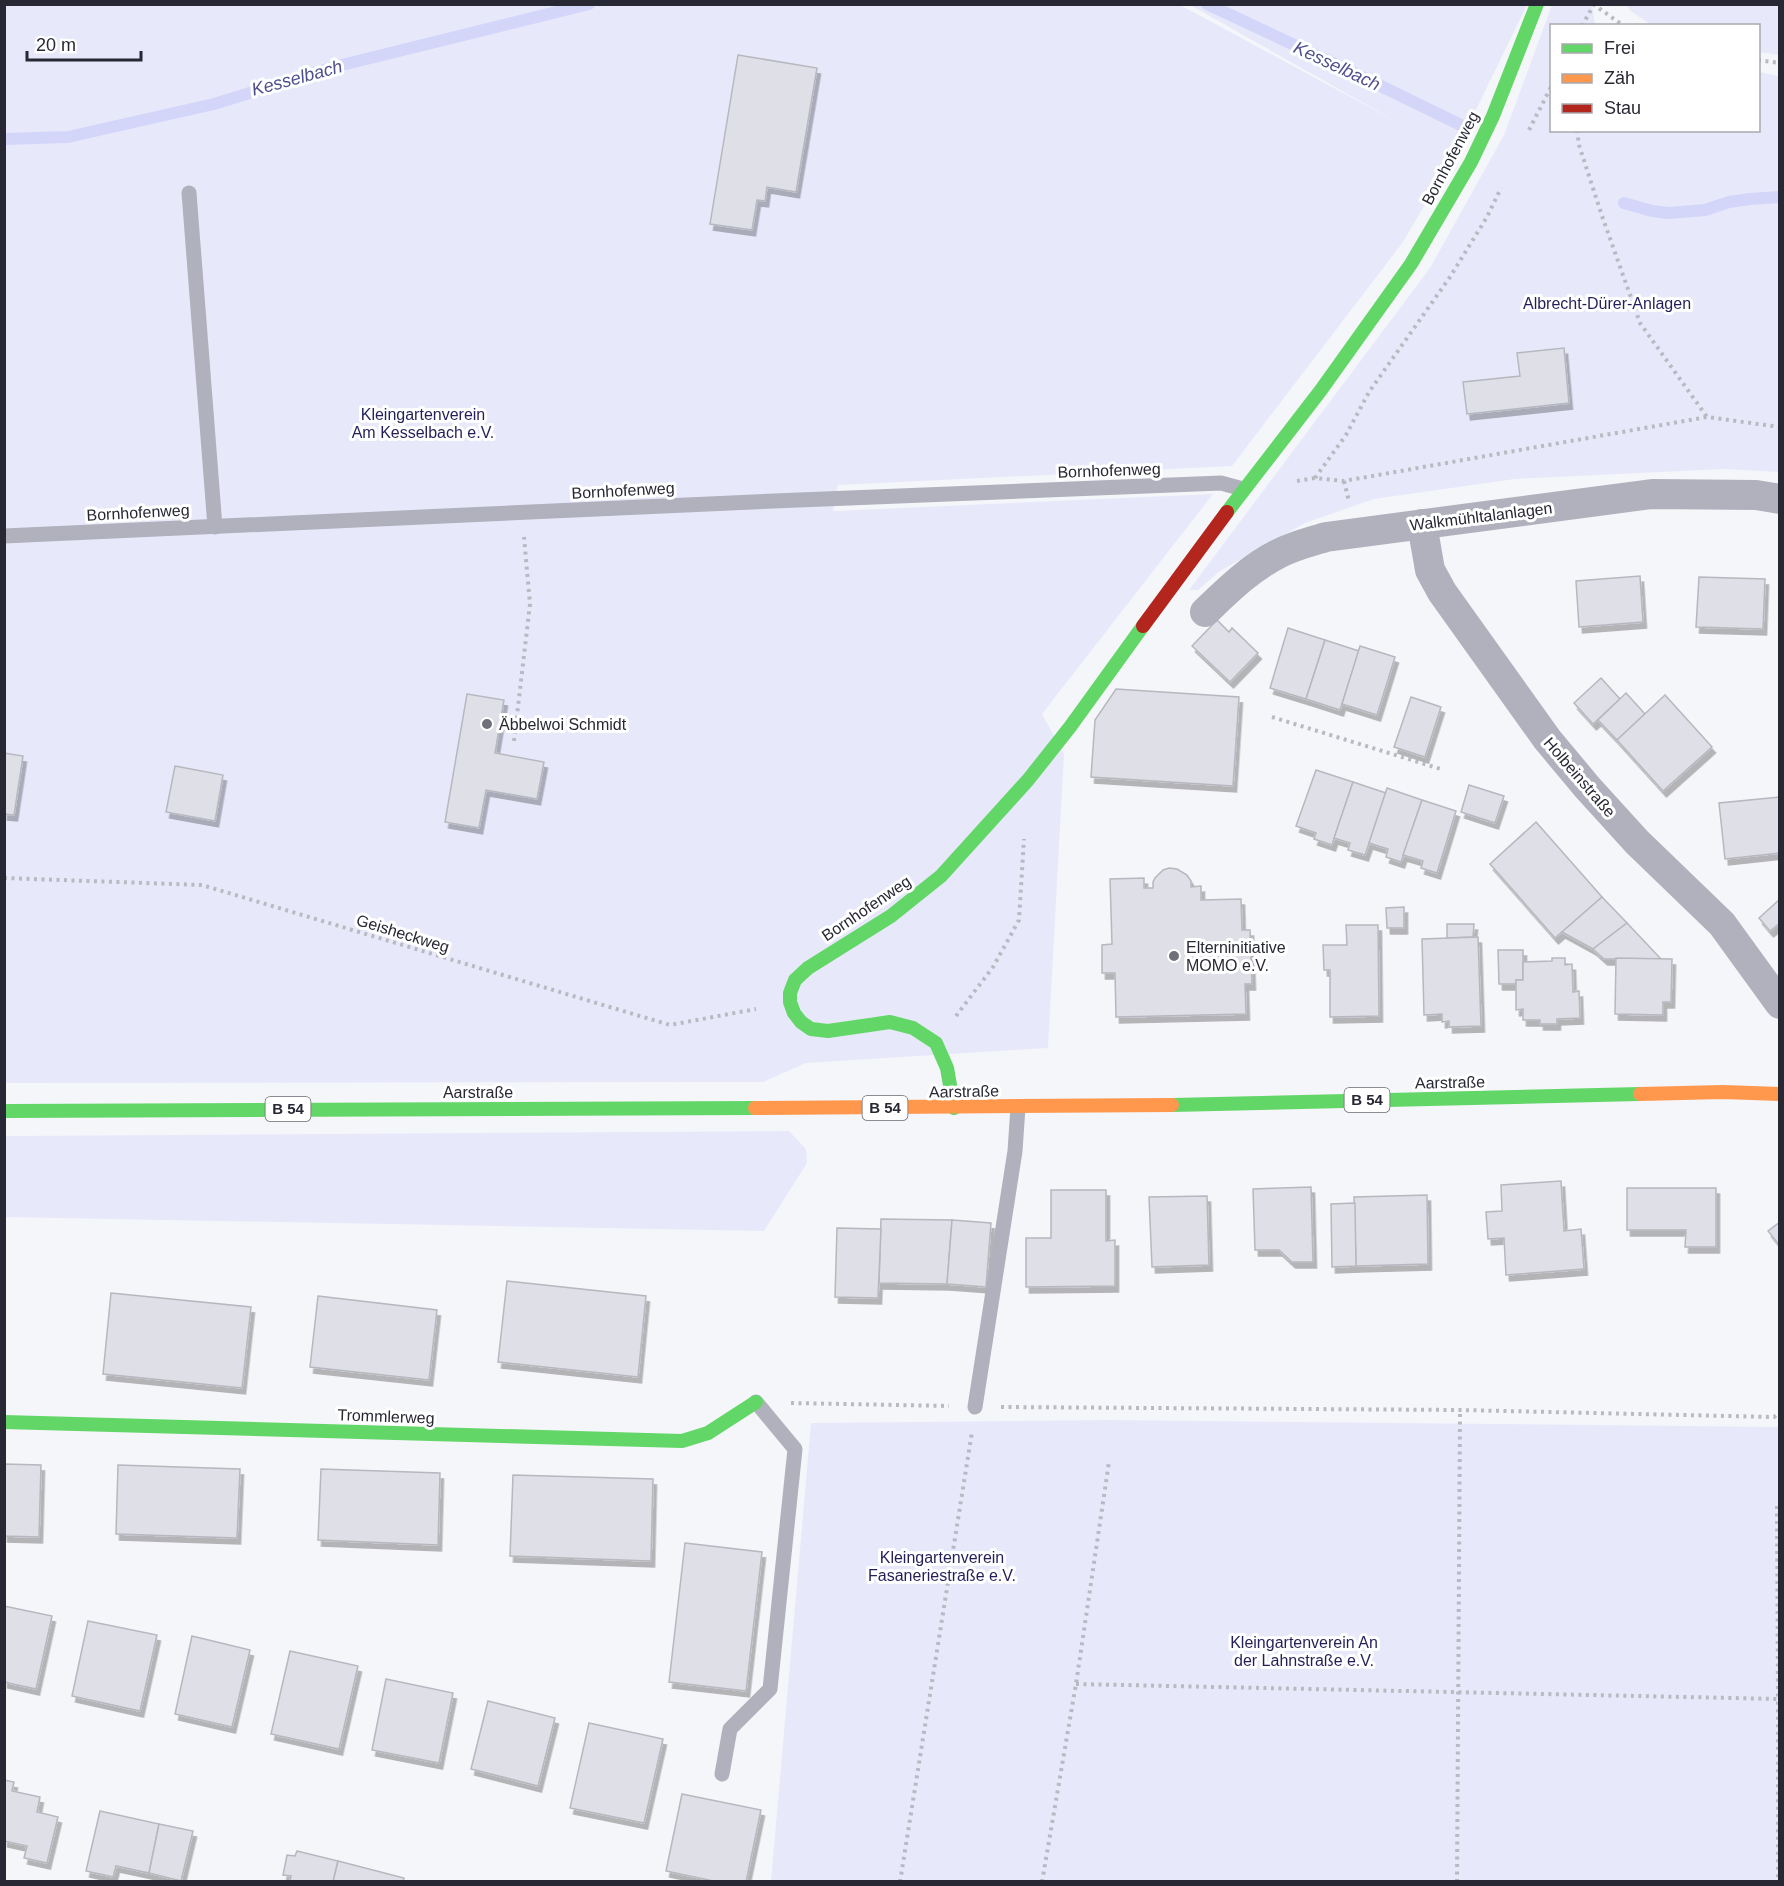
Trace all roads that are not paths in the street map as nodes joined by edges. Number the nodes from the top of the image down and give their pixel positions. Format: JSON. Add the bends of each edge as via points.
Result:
{"nodes":[{"id":1,"x":1537,"y":4,"type":"edge"},
{"id":2,"x":189,"y":193,"type":"dead end"},
{"id":3,"x":1243,"y":489,"type":"junction"},
{"id":4,"x":1779,"y":500,"type":"edge"},
{"id":5,"x":1422,"y":524,"type":"junction"},
{"id":6,"x":215,"y":527,"type":"junction"},
{"id":7,"x":4,"y":536,"type":"edge"},
{"id":8,"x":1205,"y":612,"type":"dead end"},
{"id":9,"x":1779,"y":1004,"type":"edge"},
{"id":10,"x":1779,"y":1094,"type":"edge"},
{"id":11,"x":1018,"y":1107,"type":"junction"},
{"id":12,"x":954,"y":1108,"type":"junction"},
{"id":13,"x":4,"y":1111,"type":"edge"},
{"id":14,"x":756,"y":1402,"type":"joint"},
{"id":15,"x":974,"y":1414,"type":"road end"},
{"id":16,"x":4,"y":1422,"type":"edge"},
{"id":17,"x":722,"y":1774,"type":"dead end"}],
"edges":[{"from":1,"to":3,"type":"street","name":"Bornhofenweg","via":[[1471,162],[1411,264],[1321,390]]},
{"from":2,"to":6,"type":"lane"},
{"from":3,"to":6,"type":"lane","name":"Bornhofenweg","via":[[1221,483]]},
{"from":3,"to":12,"type":"street","name":"Bornhofenweg","via":[[1070,727],[941,876],[891,916],[801,973],[792,986],[790,1002],[794,1013],[811,1029],[828,1031],[890,1022],[913,1028],[936,1043],[947,1068]]},
{"from":4,"to":5,"type":"street","name":"Walkmühltalanlagen","via":[[1756,495],[1652,494]]},
{"from":5,"to":8,"type":"street","name":"Walkmühltalanlagen","via":[[1326,537],[1277,554],[1252,570]]},
{"from":5,"to":9,"type":"street","name":"Holbeinstraße","via":[[1430,570],[1442,592],[1547,739],[1637,842],[1722,924]]},
{"from":6,"to":7,"type":"lane","name":"Bornhofenweg"},
{"from":10,"to":11,"type":"street","name":"Aarstraße","number":"B 54"},
{"from":11,"to":12,"type":"street","name":"Aarstraße","number":"B 54"},
{"from":11,"to":15,"type":"lane","via":[[1015,1151]]},
{"from":12,"to":13,"type":"street","name":"Aarstraße","number":"B 54"},
{"from":14,"to":16,"type":"street","name":"Trommlerweg","via":[[708,1433],[682,1441]]},
{"from":14,"to":17,"type":"lane","via":[[795,1449],[770,1689],[730,1729]]}]}
